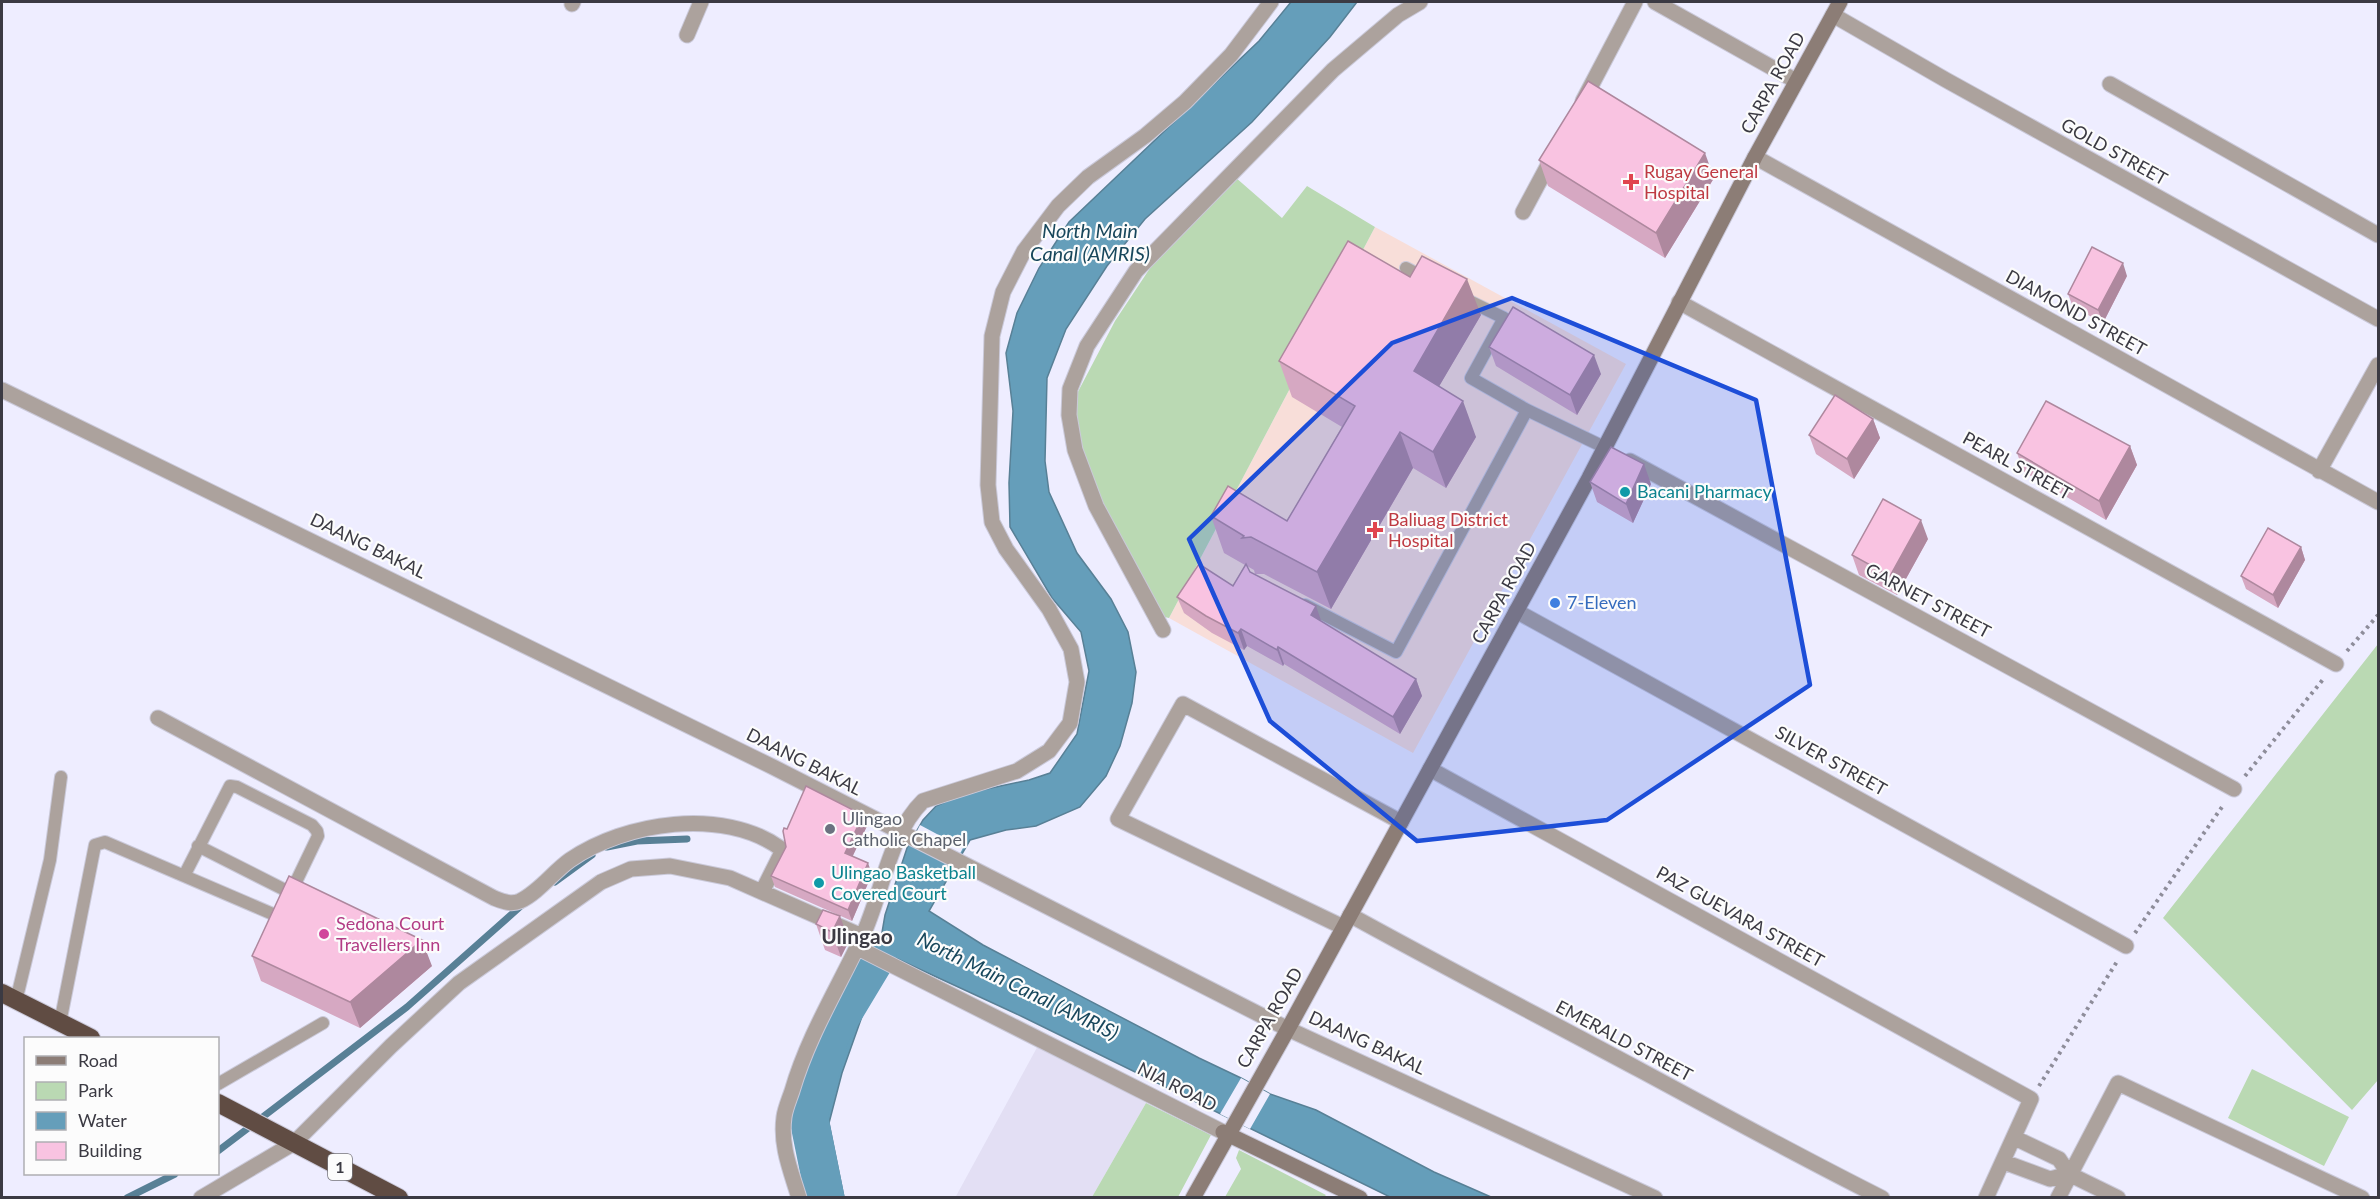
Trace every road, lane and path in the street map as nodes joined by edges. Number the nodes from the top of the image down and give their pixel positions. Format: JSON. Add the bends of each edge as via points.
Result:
{"nodes":[{"id":1,"x":701,"y":2,"type":"edge"},
{"id":2,"x":1270,"y":2,"type":"edge"},
{"id":3,"x":1420,"y":2,"type":"edge"},
{"id":4,"x":1635,"y":2,"type":"edge"},
{"id":5,"x":1655,"y":2,"type":"edge"},
{"id":6,"x":1836,"y":8,"type":"edge"},
{"id":7,"x":687,"y":35,"type":"dead end"},
{"id":8,"x":1796,"y":81,"type":"junction"},
{"id":9,"x":2110,"y":84,"type":"dead end"},
{"id":10,"x":1574,"y":117,"type":"edge"},
{"id":11,"x":1563,"y":138,"type":"edge"},
{"id":12,"x":1755,"y":157,"type":"junction"},
{"id":13,"x":1524,"y":212,"type":"dead end"},
{"id":14,"x":2379,"y":235,"type":"edge"},
{"id":15,"x":1406,"y":268,"type":"dead end"},
{"id":16,"x":1436,"y":283,"type":"edge"},
{"id":17,"x":1455,"y":293,"type":"edge"},
{"id":18,"x":1679,"y":302,"type":"junction"},
{"id":19,"x":2379,"y":319,"type":"edge"},
{"id":20,"x":2379,"y":365,"type":"edge"},
{"id":21,"x":2,"y":390,"type":"edge"},
{"id":22,"x":1527,"y":410,"type":"junction"},
{"id":23,"x":1604,"y":447,"type":"junction"},
{"id":24,"x":2319,"y":471,"type":"junction"},
{"id":25,"x":2379,"y":502,"type":"edge"},
{"id":26,"x":1292,"y":597,"type":"edge"},
{"id":27,"x":1516,"y":611,"type":"junction"},
{"id":28,"x":2379,"y":615,"type":"edge"},
{"id":29,"x":1162,"y":630,"type":"dead end"},
{"id":30,"x":2336,"y":664,"type":"junction"},
{"id":31,"x":158,"y":718,"type":"dead end"},
{"id":32,"x":1430,"y":769,"type":"junction"},
{"id":33,"x":61,"y":777,"type":"dead end"},
{"id":34,"x":2234,"y":789,"type":"junction"},
{"id":35,"x":1401,"y":822,"type":"junction"},
{"id":36,"x":908,"y":837,"type":"junction"},
{"id":37,"x":198,"y":846,"type":"junction"},
{"id":38,"x":184,"y":876,"type":"junction"},
{"id":39,"x":762,"y":892,"type":"junction"},
{"id":40,"x":291,"y":893,"type":"junction"},
{"id":41,"x":1347,"y":921,"type":"junction"},
{"id":42,"x":862,"y":943,"type":"junction"},
{"id":43,"x":2126,"y":946,"type":"junction"},
{"id":44,"x":9,"y":997,"type":"edge"},
{"id":45,"x":60,"y":1023,"type":"junction"},
{"id":46,"x":323,"y":1023,"type":"dead end"},
{"id":47,"x":1288,"y":1029,"type":"junction"},
{"id":48,"x":89,"y":1037,"type":"edge"},
{"id":49,"x":219,"y":1083,"type":"edge"},
{"id":50,"x":2031,"y":1099,"type":"junction"},
{"id":51,"x":225,"y":1107,"type":"edge"},
{"id":52,"x":1228,"y":1129,"type":"junction"},
{"id":53,"x":2015,"y":1138,"type":"junction"},
{"id":54,"x":287,"y":1139,"type":"junction"},
{"id":55,"x":2004,"y":1162,"type":"junction"},
{"id":56,"x":2070,"y":1174,"type":"junction"},
{"id":57,"x":201,"y":1197,"type":"edge"},
{"id":58,"x":399,"y":1197,"type":"edge"},
{"id":59,"x":799,"y":1197,"type":"edge"},
{"id":60,"x":1192,"y":1197,"type":"edge"},
{"id":61,"x":1360,"y":1197,"type":"edge"},
{"id":62,"x":1655,"y":1197,"type":"edge"},
{"id":63,"x":1882,"y":1197,"type":"edge"},
{"id":64,"x":1986,"y":1197,"type":"edge"},
{"id":65,"x":2058,"y":1197,"type":"edge"},
{"id":66,"x":2118,"y":1197,"type":"edge"},
{"id":67,"x":2362,"y":1197,"type":"edge"}],
"edges":[{"from":1,"to":7,"type":"street"},
{"from":2,"to":36,"type":"street","via":[[1231,55],[1185,102],[1088,177],[1058,207],[1024,251],[1003,292],[992,336],[988,485],[992,522],[1071,649],[1077,682],[1070,723],[1049,751],[1017,771],[923,801],[912,812]]},
{"from":3,"to":29,"type":"street","via":[[1398,15],[1333,70],[1144,262],[1087,346],[1070,389],[1069,415],[1075,450],[1096,506]]},
{"from":4,"to":10,"type":"street"},
{"from":5,"to":8,"type":"street"},
{"from":6,"to":8,"type":"street","name":"CARPA ROAD"},
{"from":6,"to":19,"type":"street","name":"GOLD STREET","via":[[1985,102]]},
{"from":8,"to":12,"type":"street","name":"CARPA ROAD"},
{"from":9,"to":14,"type":"street"},
{"from":11,"to":13,"type":"street"},
{"from":12,"to":18,"type":"street","name":"CARPA ROAD"},
{"from":12,"to":24,"type":"street","name":"DIAMOND STREET"},
{"from":15,"to":16,"type":"lane"},
{"from":17,"to":22,"type":"lane","via":[[1504,318],[1471,378]]},
{"from":18,"to":23,"type":"street","name":"CARPA ROAD"},
{"from":18,"to":30,"type":"street","name":"PEARL STREET"},
{"from":20,"to":24,"type":"street"},
{"from":21,"to":36,"type":"street","name":"DAANG BAKAL","via":[[773,767]]},
{"from":22,"to":23,"type":"lane"},
{"from":22,"to":26,"type":"lane","via":[[1396,652]]},
{"from":23,"to":27,"type":"street","name":"CARPA ROAD"},
{"from":23,"to":34,"type":"street","name":"GARNET STREET"},
{"from":24,"to":25,"type":"street","name":"DIAMOND STREET"},
{"from":27,"to":32,"type":"street","name":"CARPA ROAD"},
{"from":27,"to":43,"type":"street","name":"SILVER STREET"},
{"from":28,"to":30,"type":"path"},
{"from":30,"to":34,"type":"path"},
{"from":31,"to":39,"type":"street","via":[[507,903],[526,897],[569,860],[601,842],[665,825],[731,828],[771,841],[781,854]]},
{"from":32,"to":35,"type":"street","name":"CARPA ROAD"},
{"from":32,"to":50,"type":"street","name":"PAZ GUEVARA STREET"},
{"from":33,"to":44,"type":"lane","via":[[50,860]]},
{"from":34,"to":43,"type":"path"},
{"from":35,"to":41,"type":"street","name":"CARPA ROAD"},
{"from":35,"to":41,"type":"street","name":"EMERALD STREET","via":[[1183,705],[1118,819]]},
{"from":36,"to":42,"type":"street"},
{"from":36,"to":47,"type":"street","name":"DAANG BAKAL"},
{"from":37,"to":38,"type":"lane"},
{"from":37,"to":40,"type":"lane"},
{"from":37,"to":40,"type":"lane","via":[[226,790],[237,787],[317,831]]},
{"from":38,"to":40,"type":"lane","via":[[275,915],[282,911]]},
{"from":38,"to":45,"type":"lane","via":[[105,842],[95,845]]},
{"from":39,"to":42,"type":"street","name":"NIA ROAD"},
{"from":39,"to":54,"type":"street","name":"NIA ROAD","via":[[730,878],[670,866],[631,869],[600,882],[459,983]]},
{"from":41,"to":47,"type":"street","name":"CARPA ROAD"},
{"from":41,"to":63,"type":"street","name":"EMERALD STREET"},
{"from":42,"to":52,"type":"street","name":"NIA ROAD","via":[[882,960]]},
{"from":42,"to":59,"type":"street","via":[[825,1009],[797,1072],[784,1117],[784,1151]]},
{"from":43,"to":50,"type":"path"},
{"from":44,"to":45,"type":"highway"},
{"from":45,"to":48,"type":"highway"},
{"from":46,"to":49,"type":"lane"},
{"from":47,"to":52,"type":"street","name":"CARPA ROAD"},
{"from":47,"to":62,"type":"street","name":"DAANG BAKAL"},
{"from":50,"to":53,"type":"street"},
{"from":51,"to":54,"type":"highway","number":"1"},
{"from":52,"to":60,"type":"street","name":"CARPA ROAD"},
{"from":52,"to":61,"type":"street","name":"NIA ROAD"},
{"from":53,"to":55,"type":"street"},
{"from":53,"to":56,"type":"street","via":[[2059,1160]]},
{"from":54,"to":57,"type":"street","name":"NIA ROAD"},
{"from":54,"to":58,"type":"highway","number":"1"},
{"from":55,"to":56,"type":"street","via":[[2050,1179]]},
{"from":55,"to":64,"type":"street"},
{"from":56,"to":65,"type":"street"},
{"from":56,"to":66,"type":"street"},
{"from":56,"to":67,"type":"street","via":[[2118,1083]]}]}
